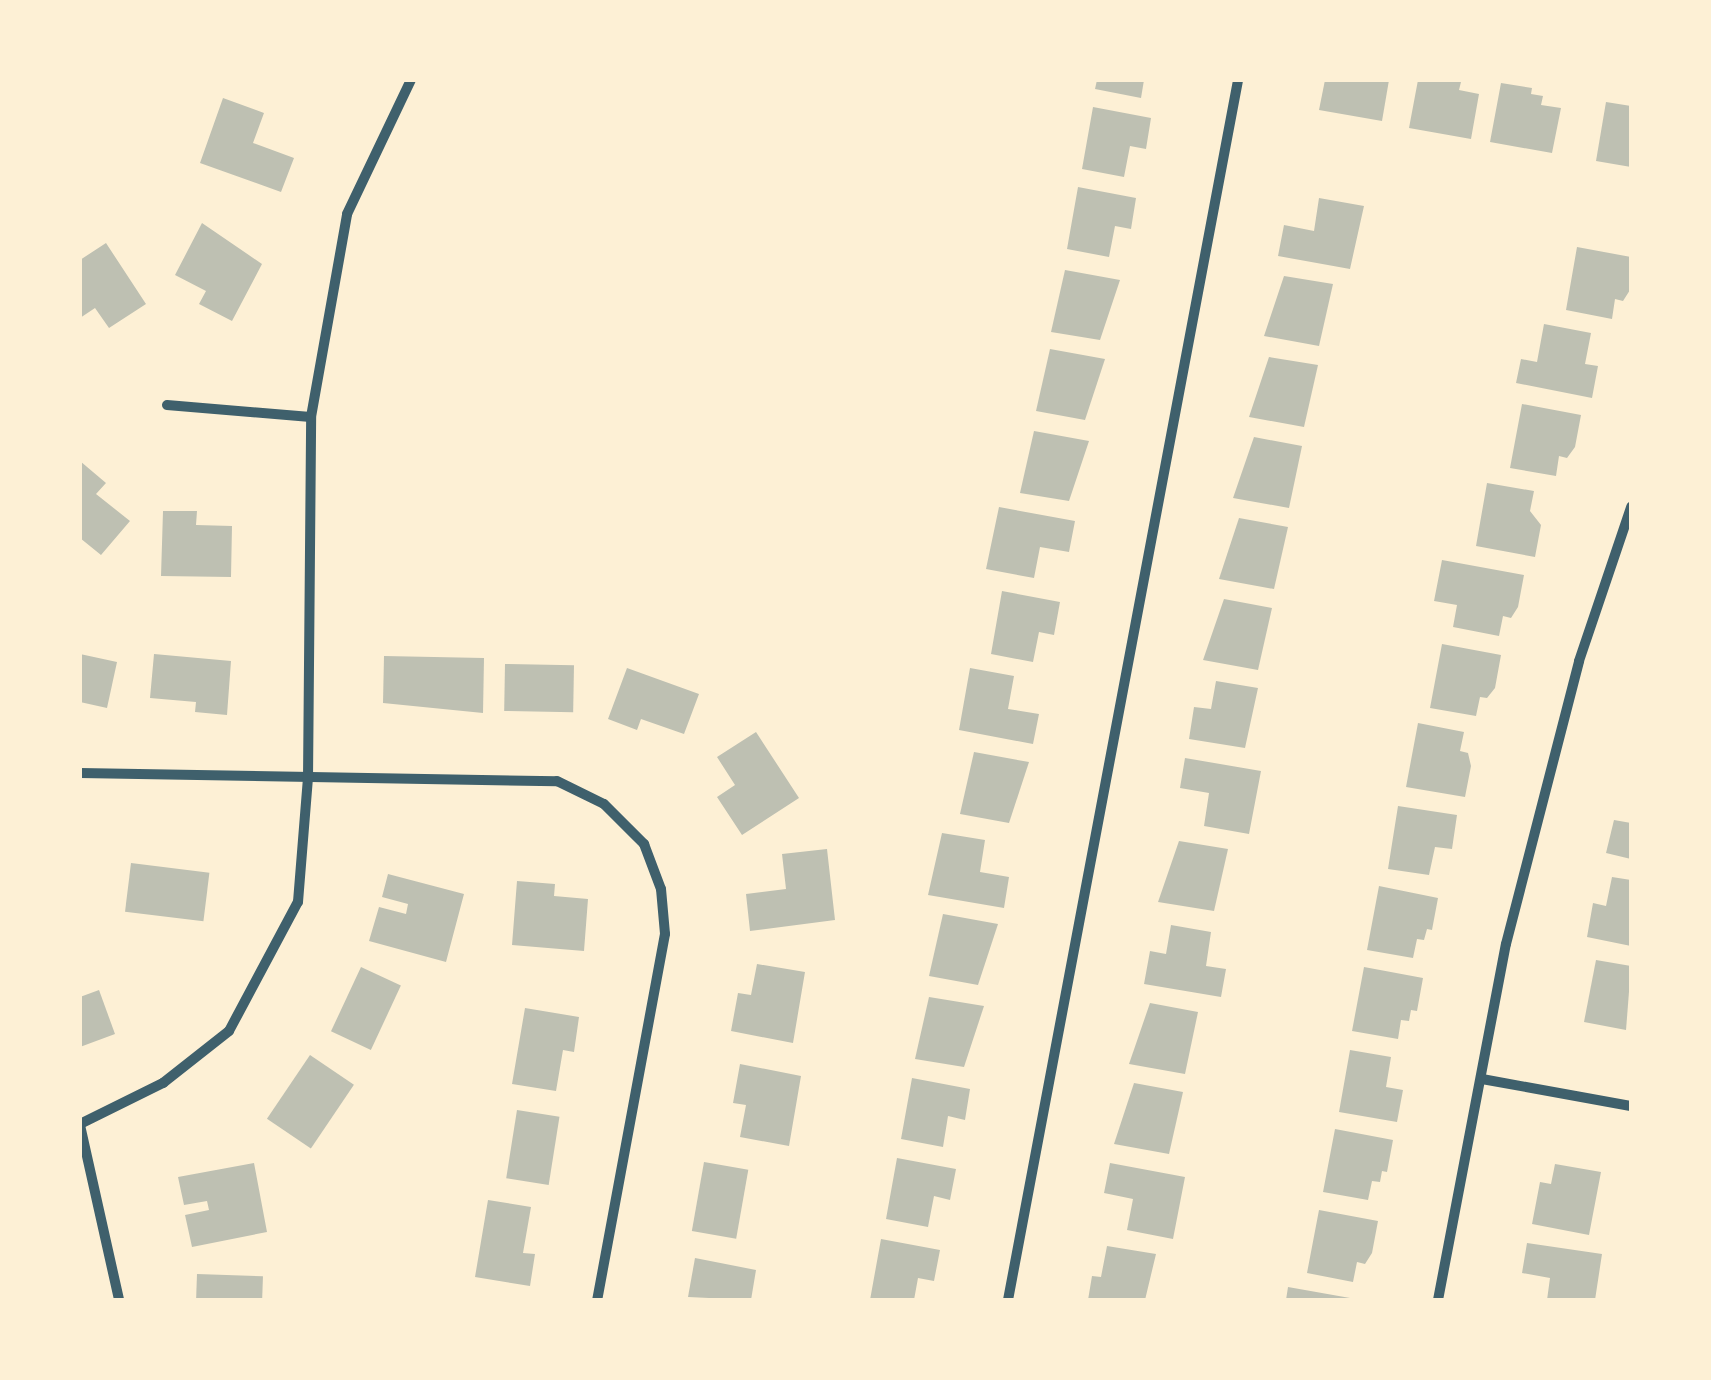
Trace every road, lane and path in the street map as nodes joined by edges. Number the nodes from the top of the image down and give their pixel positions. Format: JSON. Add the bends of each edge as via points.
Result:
{"nodes":[{"id":1,"x":410,"y":80,"type":"edge"},
{"id":2,"x":1238,"y":80,"type":"edge"},
{"id":3,"x":167,"y":405,"type":"dead end"},
{"id":4,"x":311,"y":417,"type":"junction"},
{"id":5,"x":1631,"y":507,"type":"edge"},
{"id":6,"x":80,"y":774,"type":"edge"},
{"id":7,"x":308,"y":779,"type":"junction"},
{"id":8,"x":1482,"y":1080,"type":"junction"},
{"id":9,"x":1631,"y":1106,"type":"edge"},
{"id":10,"x":80,"y":1125,"type":"edge"},
{"id":11,"x":119,"y":1300,"type":"edge"},
{"id":12,"x":598,"y":1300,"type":"edge"},
{"id":13,"x":1008,"y":1300,"type":"edge"},
{"id":14,"x":1438,"y":1300,"type":"edge"}],
"edges":[{"from":1,"to":4,"type":"street","via":[[347,214]]},
{"from":2,"to":13,"type":"street"},
{"from":3,"to":4,"type":"street"},
{"from":4,"to":7,"type":"street"},
{"from":5,"to":8,"type":"street","via":[[1579,661],[1506,944]]},
{"from":6,"to":7,"type":"street"},
{"from":7,"to":10,"type":"street","via":[[298,902],[229,1032],[163,1083]]},
{"from":7,"to":12,"type":"street","via":[[556,781],[604,804],[644,844],[661,888],[665,934]]},
{"from":8,"to":9,"type":"street"},
{"from":8,"to":14,"type":"street"},
{"from":10,"to":11,"type":"street"}]}
